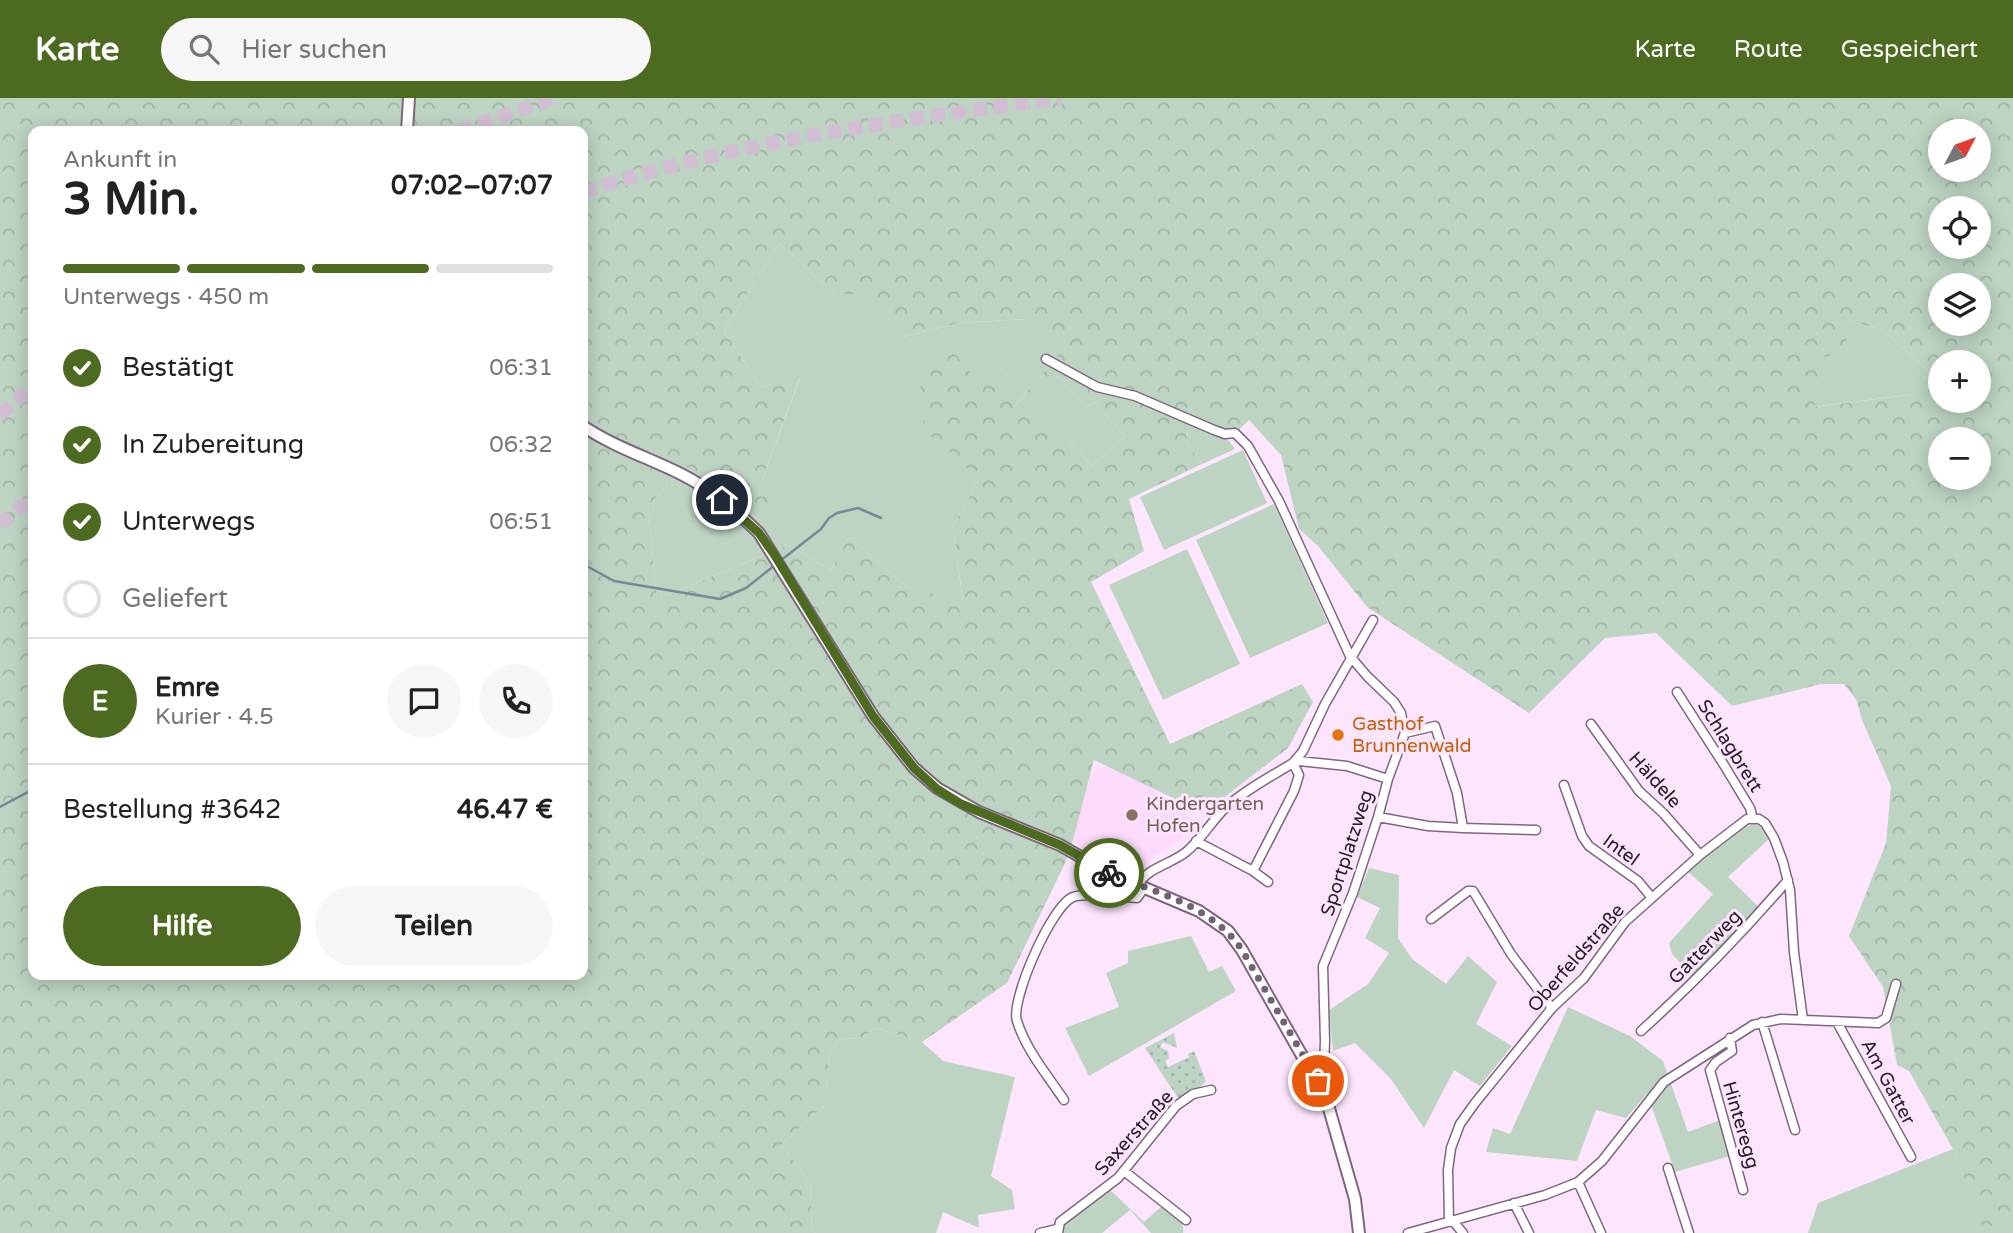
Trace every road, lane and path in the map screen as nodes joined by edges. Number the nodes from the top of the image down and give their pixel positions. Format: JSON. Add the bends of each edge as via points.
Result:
{"nodes":[{"id":1,"x":409,"y":98,"type":"edge"},
{"id":2,"x":407,"y":126,"type":"edge"},
{"id":3,"x":1046,"y":359,"type":"dead end"},
{"id":4,"x":588,"y":428,"type":"edge"},
{"id":5,"x":1373,"y":620,"type":"dead end"},
{"id":6,"x":1350,"y":656,"type":"junction"},
{"id":7,"x":1676,"y":692,"type":"dead end"},
{"id":8,"x":1591,"y":724,"type":"dead end"},
{"id":9,"x":1405,"y":733,"type":"junction"},
{"id":10,"x":1293,"y":763,"type":"junction"},
{"id":11,"x":1388,"y":779,"type":"junction"},
{"id":12,"x":1564,"y":785,"type":"dead end"},
{"id":13,"x":1378,"y":817,"type":"junction"},
{"id":14,"x":1753,"y":819,"type":"junction"},
{"id":15,"x":1463,"y":828,"type":"junction"},
{"id":16,"x":1536,"y":830,"type":"dead end"},
{"id":17,"x":1196,"y":841,"type":"junction"},
{"id":18,"x":1700,"y":855,"type":"junction"},
{"id":19,"x":1253,"y":871,"type":"junction"},
{"id":20,"x":1788,"y":880,"type":"junction"},
{"id":21,"x":1268,"y":882,"type":"dead end"},
{"id":22,"x":1141,"y":887,"type":"junction"},
{"id":23,"x":1652,"y":898,"type":"junction"},
{"id":24,"x":1431,"y":919,"type":"dead end"},
{"id":25,"x":1896,"y":984,"type":"dead end"},
{"id":26,"x":1552,"y":1008,"type":"junction"},
{"id":27,"x":1803,"y":1020,"type":"junction"},
{"id":28,"x":1762,"y":1022,"type":"junction"},
{"id":29,"x":1838,"y":1022,"type":"junction"},
{"id":30,"x":1641,"y":1031,"type":"dead end"},
{"id":31,"x":1730,"y":1038,"type":"junction"},
{"id":32,"x":1316,"y":1077,"type":"junction"},
{"id":33,"x":1210,"y":1090,"type":"dead end"},
{"id":34,"x":1064,"y":1100,"type":"dead end"},
{"id":35,"x":1795,"y":1129,"type":"dead end"},
{"id":36,"x":1911,"y":1157,"type":"dead end"},
{"id":37,"x":1668,"y":1168,"type":"dead end"},
{"id":38,"x":1124,"y":1171,"type":"junction"},
{"id":39,"x":1578,"y":1182,"type":"junction"},
{"id":40,"x":1743,"y":1189,"type":"dead end"},
{"id":41,"x":1514,"y":1203,"type":"junction"},
{"id":42,"x":1186,"y":1220,"type":"dead end"},
{"id":43,"x":1450,"y":1220,"type":"junction"},
{"id":44,"x":1058,"y":1231,"type":"edge"},
{"id":45,"x":1040,"y":1233,"type":"edge"},
{"id":46,"x":1359,"y":1233,"type":"edge"},
{"id":47,"x":1408,"y":1233,"type":"edge"},
{"id":48,"x":1463,"y":1233,"type":"edge"},
{"id":49,"x":1529,"y":1233,"type":"edge"},
{"id":50,"x":1601,"y":1233,"type":"edge"},
{"id":51,"x":1689,"y":1233,"type":"edge"}],
"edges":[{"from":1,"to":2,"type":"main road"},
{"from":3,"to":6,"type":"street","via":[[1097,387],[1135,396],[1225,434],[1235,433],[1248,446],[1279,500]]},
{"from":4,"to":22,"type":"main road","via":[[710,491],[759,533],[873,716],[937,789],[961,804],[1045,839],[1069,858]]},
{"from":5,"to":6,"type":"street"},
{"from":6,"to":9,"type":"street","via":[[1394,702]]},
{"from":6,"to":10,"type":"street"},
{"from":7,"to":14,"type":"street","name":"Schlagbrett"},
{"from":8,"to":18,"type":"street","name":"Häldele","via":[[1639,791]]},
{"from":9,"to":11,"type":"street","name":"Sportplatzweg"},
{"from":9,"to":15,"type":"street","via":[[1435,726]]},
{"from":10,"to":11,"type":"street","via":[[1347,766]]},
{"from":10,"to":17,"type":"street","via":[[1228,806]]},
{"from":10,"to":19,"type":"street","via":[[1299,775],[1294,791]]},
{"from":11,"to":13,"type":"street","name":"Sportplatzweg"},
{"from":12,"to":23,"type":"street","name":"Intel","via":[[1589,846],[1638,881]]},
{"from":13,"to":15,"type":"street"},
{"from":13,"to":32,"type":"street","name":"Sportplatzweg","via":[[1323,966],[1324,1066]]},
{"from":14,"to":18,"type":"street","name":"Oberfeldstraße","via":[[1741,822]]},
{"from":14,"to":20,"type":"street","via":[[1770,831]]},
{"from":15,"to":16,"type":"street"},
{"from":17,"to":19,"type":"street"},
{"from":17,"to":22,"type":"street","via":[[1179,858],[1142,877]]},
{"from":18,"to":23,"type":"street","name":"Oberfeldstraße"},
{"from":19,"to":21,"type":"street"},
{"from":20,"to":27,"type":"street"},
{"from":20,"to":30,"type":"street","name":"Gatterweg","via":[[1699,979]]},
{"from":22,"to":32,"type":"main road","via":[[1199,911],[1228,931]]},
{"from":22,"to":34,"type":"street","via":[[1138,898],[1080,895],[1068,900],[1033,956],[1017,997],[1017,1021]]},
{"from":23,"to":26,"type":"street","name":"Oberfeldstraße","via":[[1625,922],[1584,978]]},
{"from":24,"to":26,"type":"street","via":[[1474,891],[1511,954]]},
{"from":25,"to":29,"type":"street","via":[[1886,1018]]},
{"from":26,"to":43,"type":"street","name":"Oberfeldstraße","via":[[1460,1124],[1448,1170]]},
{"from":27,"to":28,"type":"street"},
{"from":27,"to":29,"type":"street"},
{"from":28,"to":31,"type":"street"},
{"from":28,"to":35,"type":"street"},
{"from":29,"to":36,"type":"street","name":"Am Gatter"},
{"from":31,"to":39,"type":"street","via":[[1664,1082],[1602,1161]]},
{"from":31,"to":40,"type":"street","name":"Hinteregg","via":[[1732,1051],[1710,1070]]},
{"from":32,"to":46,"type":"main road","via":[[1341,1147]]},
{"from":33,"to":38,"type":"street","name":"Saxerstraße","via":[[1193,1094],[1176,1106]]},
{"from":37,"to":51,"type":"street"},
{"from":38,"to":42,"type":"street"},
{"from":38,"to":44,"type":"street","name":"Saxerstraße","via":[[1060,1222]]},
{"from":39,"to":41,"type":"street"},
{"from":39,"to":50,"type":"street"},
{"from":41,"to":43,"type":"street"},
{"from":41,"to":49,"type":"street"},
{"from":43,"to":47,"type":"street"},
{"from":43,"to":48,"type":"street"},
{"from":44,"to":45,"type":"street"}]}
